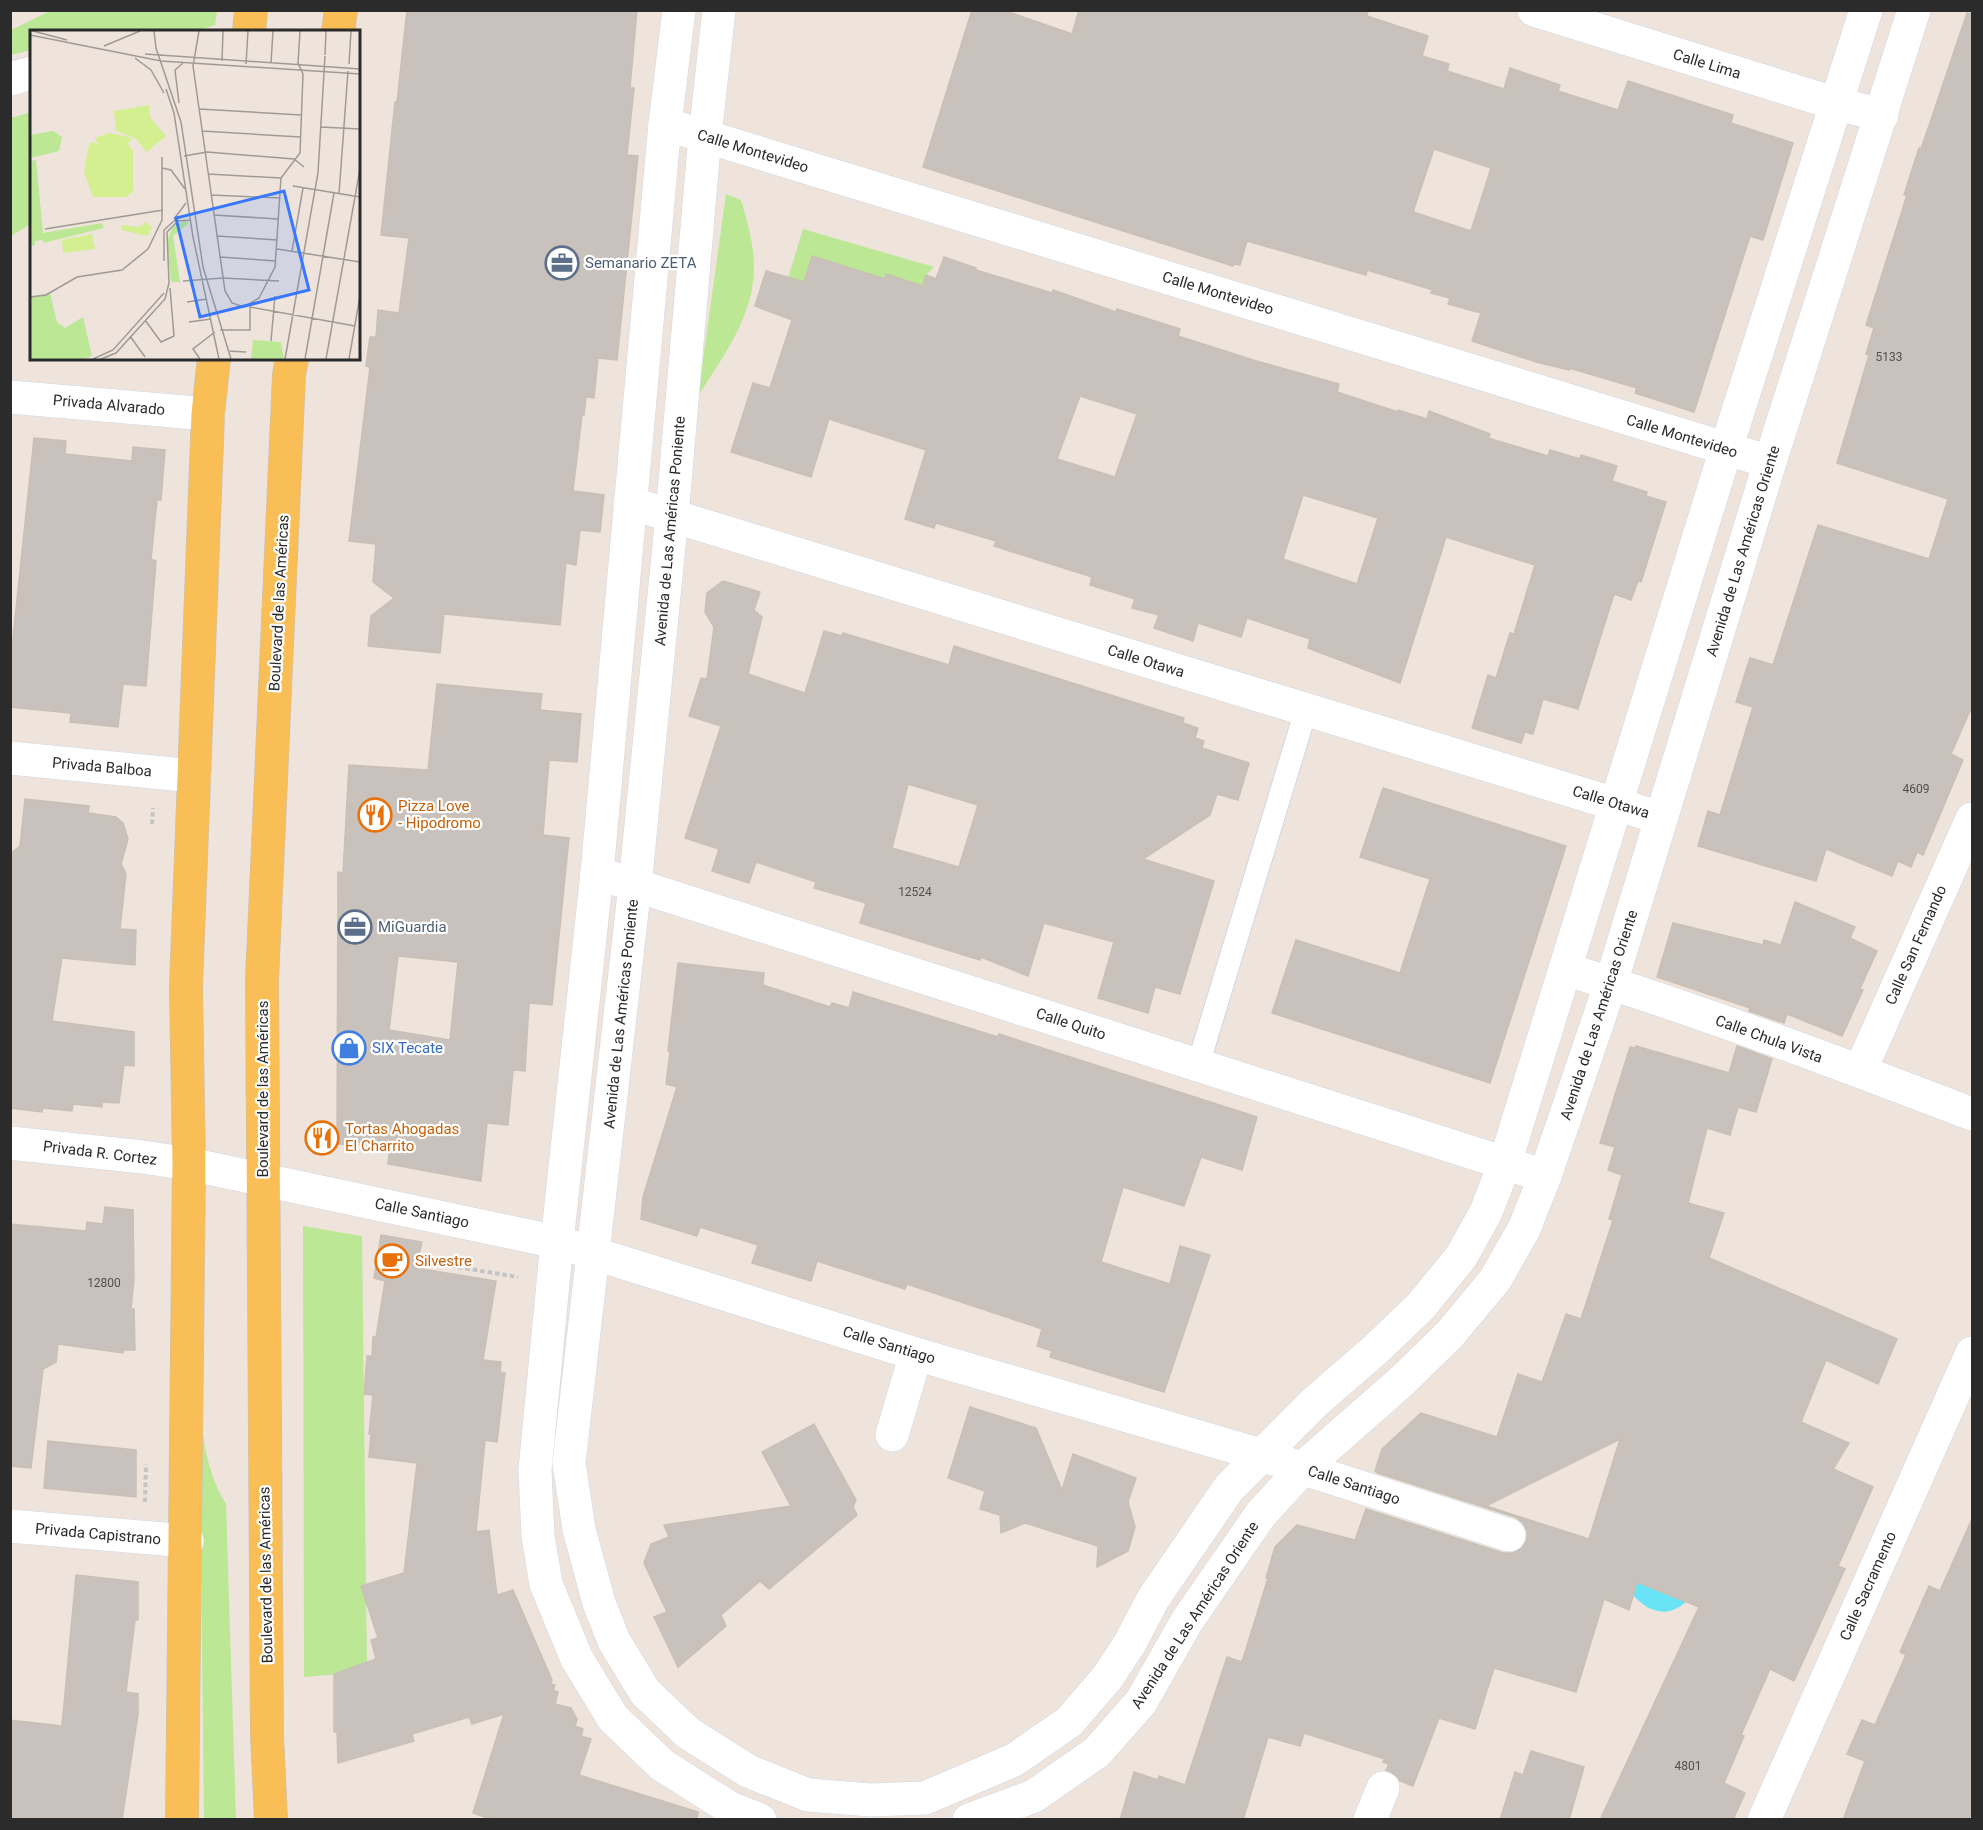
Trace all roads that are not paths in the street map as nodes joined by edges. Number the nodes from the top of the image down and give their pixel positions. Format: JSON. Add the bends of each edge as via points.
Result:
{"nodes":[{"id":1,"x":251,"y":10,"type":"edge"},
{"id":2,"x":341,"y":10,"type":"edge"},
{"id":3,"x":679,"y":10,"type":"edge"},
{"id":4,"x":719,"y":10,"type":"edge"},
{"id":5,"x":1534,"y":10,"type":"edge"},
{"id":6,"x":1866,"y":10,"type":"edge"},
{"id":7,"x":1914,"y":10,"type":"edge"},
{"id":8,"x":249,"y":30,"type":"edge"},
{"id":9,"x":338,"y":30,"type":"edge"},
{"id":10,"x":30,"y":74,"type":"edge"},
{"id":11,"x":10,"y":79,"type":"edge"},
{"id":12,"x":1837,"y":104,"type":"junction"},
{"id":13,"x":1882,"y":116,"type":"junction"},
{"id":14,"x":666,"y":124,"type":"junction"},
{"id":15,"x":705,"y":136,"type":"junction"},
{"id":16,"x":214,"y":360,"type":"edge"},
{"id":17,"x":292,"y":360,"type":"edge"},
{"id":18,"x":10,"y":397,"type":"edge"},
{"id":19,"x":208,"y":414,"type":"junction"},
{"id":20,"x":1725,"y":449,"type":"junction"},
{"id":21,"x":1770,"y":462,"type":"junction"},
{"id":22,"x":630,"y":503,"type":"junction"},
{"id":23,"x":672,"y":516,"type":"junction"},
{"id":24,"x":1306,"y":710,"type":"junction"},
{"id":25,"x":10,"y":758,"type":"edge"},
{"id":26,"x":194,"y":776,"type":"junction"},
{"id":27,"x":1617,"y":804,"type":"junction"},
{"id":28,"x":1661,"y":818,"type":"junction"},
{"id":29,"x":1972,"y":819,"type":"edge"},
{"id":30,"x":597,"y":873,"type":"junction"},
{"id":31,"x":635,"y":885,"type":"junction"},
{"id":32,"x":1565,"y":969,"type":"junction"},
{"id":33,"x":1611,"y":983,"type":"junction"},
{"id":34,"x":1198,"y":1065,"type":"junction"},
{"id":35,"x":1860,"y":1071,"type":"junction"},
{"id":36,"x":1972,"y":1114,"type":"edge"},
{"id":37,"x":10,"y":1143,"type":"edge"},
{"id":38,"x":1505,"y":1163,"type":"junction"},
{"id":39,"x":189,"y":1164,"type":"junction"},
{"id":40,"x":1545,"y":1176,"type":"junction"},
{"id":41,"x":263,"y":1178,"type":"junction"},
{"id":42,"x":557,"y":1242,"type":"junction"},
{"id":43,"x":594,"y":1253,"type":"junction"},
{"id":44,"x":1972,"y":1353,"type":"edge"},
{"id":45,"x":916,"y":1354,"type":"junction"},
{"id":46,"x":892,"y":1435,"type":"dead end"},
{"id":47,"x":1260,"y":1455,"type":"junction"},
{"id":48,"x":1303,"y":1468,"type":"junction"},
{"id":49,"x":10,"y":1526,"type":"edge"},
{"id":50,"x":1509,"y":1535,"type":"dead end"},
{"id":51,"x":186,"y":1541,"type":"junction"},
{"id":52,"x":614,"y":1641,"type":"junction"},
{"id":53,"x":1130,"y":1643,"type":"junction"},
{"id":54,"x":577,"y":1659,"type":"junction"},
{"id":55,"x":1164,"y":1662,"type":"junction"},
{"id":56,"x":1383,"y":1788,"type":"dead end"},
{"id":57,"x":922,"y":1809,"type":"edge"},
{"id":58,"x":182,"y":1820,"type":"edge"},
{"id":59,"x":271,"y":1820,"type":"edge"},
{"id":60,"x":760,"y":1820,"type":"edge"},
{"id":61,"x":969,"y":1820,"type":"edge"},
{"id":62,"x":1370,"y":1820,"type":"edge"},
{"id":63,"x":1764,"y":1820,"type":"edge"}],
"edges":[{"from":1,"to":8,"type":"main road"},
{"from":2,"to":9,"type":"main road"},
{"from":3,"to":14,"type":"street"},
{"from":4,"to":15,"type":"street","name":"Avenida de Las Américas Poniente"},
{"from":5,"to":12,"type":"street","name":"Calle Lima"},
{"from":6,"to":12,"type":"street"},
{"from":7,"to":13,"type":"street","name":"Avenida de Las Américas Oriente"},
{"from":10,"to":11,"type":"street"},
{"from":12,"to":13,"type":"street","name":"Calle Lima"},
{"from":12,"to":20,"type":"street"},
{"from":13,"to":21,"type":"street","name":"Avenida de Las Américas Oriente"},
{"from":14,"to":15,"type":"street","name":"Calle Montevideo"},
{"from":14,"to":22,"type":"street"},
{"from":15,"to":20,"type":"street","name":"Calle Montevideo"},
{"from":15,"to":23,"type":"street","name":"Avenida de Las Américas Poniente"},
{"from":16,"to":19,"type":"main road"},
{"from":17,"to":41,"type":"main road","name":"Boulevard de las Américas","via":[[262,981]]},
{"from":18,"to":19,"type":"street","name":"Privada Alvarado"},
{"from":19,"to":26,"type":"main road"},
{"from":20,"to":21,"type":"street","name":"Calle Montevideo"},
{"from":20,"to":27,"type":"street"},
{"from":21,"to":28,"type":"street","name":"Avenida de Las Américas Oriente"},
{"from":22,"to":23,"type":"street","name":"Calle Otawa"},
{"from":22,"to":30,"type":"street"},
{"from":23,"to":24,"type":"street","name":"Calle Otawa"},
{"from":23,"to":31,"type":"street","name":"Avenida de Las Américas Poniente"},
{"from":24,"to":27,"type":"street","name":"Calle Otawa"},
{"from":24,"to":34,"type":"lane"},
{"from":25,"to":26,"type":"street","name":"Privada Balboa"},
{"from":26,"to":39,"type":"main road","via":[[186,986]]},
{"from":27,"to":28,"type":"street","name":"Calle Otawa"},
{"from":27,"to":32,"type":"street"},
{"from":28,"to":33,"type":"street","name":"Avenida de Las Américas Oriente"},
{"from":29,"to":35,"type":"street","name":"Calle San Fernando"},
{"from":30,"to":31,"type":"street","name":"Calle Quito"},
{"from":30,"to":42,"type":"street"},
{"from":31,"to":34,"type":"street","name":"Calle Quito"},
{"from":31,"to":43,"type":"street","name":"Avenida de Las Américas Poniente"},
{"from":32,"to":33,"type":"street","name":"Calle Chula Vista"},
{"from":32,"to":38,"type":"street"},
{"from":33,"to":35,"type":"street","name":"Calle Chula Vista"},
{"from":33,"to":40,"type":"street","name":"Avenida de Las Américas Oriente"},
{"from":34,"to":38,"type":"street","name":"Calle Quito"},
{"from":35,"to":36,"type":"street","name":"Calle Chula Vista"},
{"from":37,"to":39,"type":"street","name":"Privada R. Cortez"},
{"from":38,"to":40,"type":"street","name":"Calle Quito"},
{"from":38,"to":47,"type":"street","via":[[1486,1212],[1461,1257],[1420,1307]]},
{"from":39,"to":41,"type":"street","name":"Privada R. Cortez"},
{"from":39,"to":51,"type":"main road"},
{"from":40,"to":48,"type":"street","name":"Avenida de Las Américas Oriente","via":[[1524,1229],[1495,1280],[1450,1334]]},
{"from":41,"to":42,"type":"street","name":"Calle Santiago"},
{"from":41,"to":59,"type":"main road","name":"Boulevard de las Américas"},
{"from":42,"to":43,"type":"street","name":"Calle Santiago"},
{"from":42,"to":54,"type":"street","via":[[535,1470],[538,1536],[546,1584]]},
{"from":43,"to":45,"type":"street","name":"Calle Santiago"},
{"from":43,"to":52,"type":"street","name":"Avenida de Las Américas Poniente","via":[[569,1463],[579,1529]]},
{"from":44,"to":63,"type":"street","name":"Calle Sacramento"},
{"from":45,"to":46,"type":"street"},
{"from":45,"to":47,"type":"street","name":"Calle Santiago"},
{"from":47,"to":48,"type":"street","name":"Calle Santiago"},
{"from":47,"to":53,"type":"street","via":[[1229,1488],[1153,1599]]},
{"from":48,"to":50,"type":"street","name":"Calle Santiago"},
{"from":48,"to":55,"type":"street","name":"Avenida de Las Américas Oriente","via":[[1261,1514],[1187,1621]]},
{"from":49,"to":51,"type":"street","name":"Privada Capistrano"},
{"from":51,"to":58,"type":"main road"},
{"from":52,"to":54,"type":"street"},
{"from":52,"to":57,"type":"street","name":"Avenida de Las Américas Poniente","via":[[645,1692],[679,1725],[748,1771],[808,1795]]},
{"from":53,"to":55,"type":"street"},
{"from":53,"to":57,"type":"street","via":[[1107,1678],[1069,1722],[1014,1760]]},
{"from":54,"to":60,"type":"street","via":[[613,1718],[662,1765],[730,1808]]},
{"from":55,"to":61,"type":"street","name":"Avenida de Las Américas Oriente","via":[[1141,1702],[1097,1752],[1034,1796]]},
{"from":56,"to":62,"type":"street"}]}
